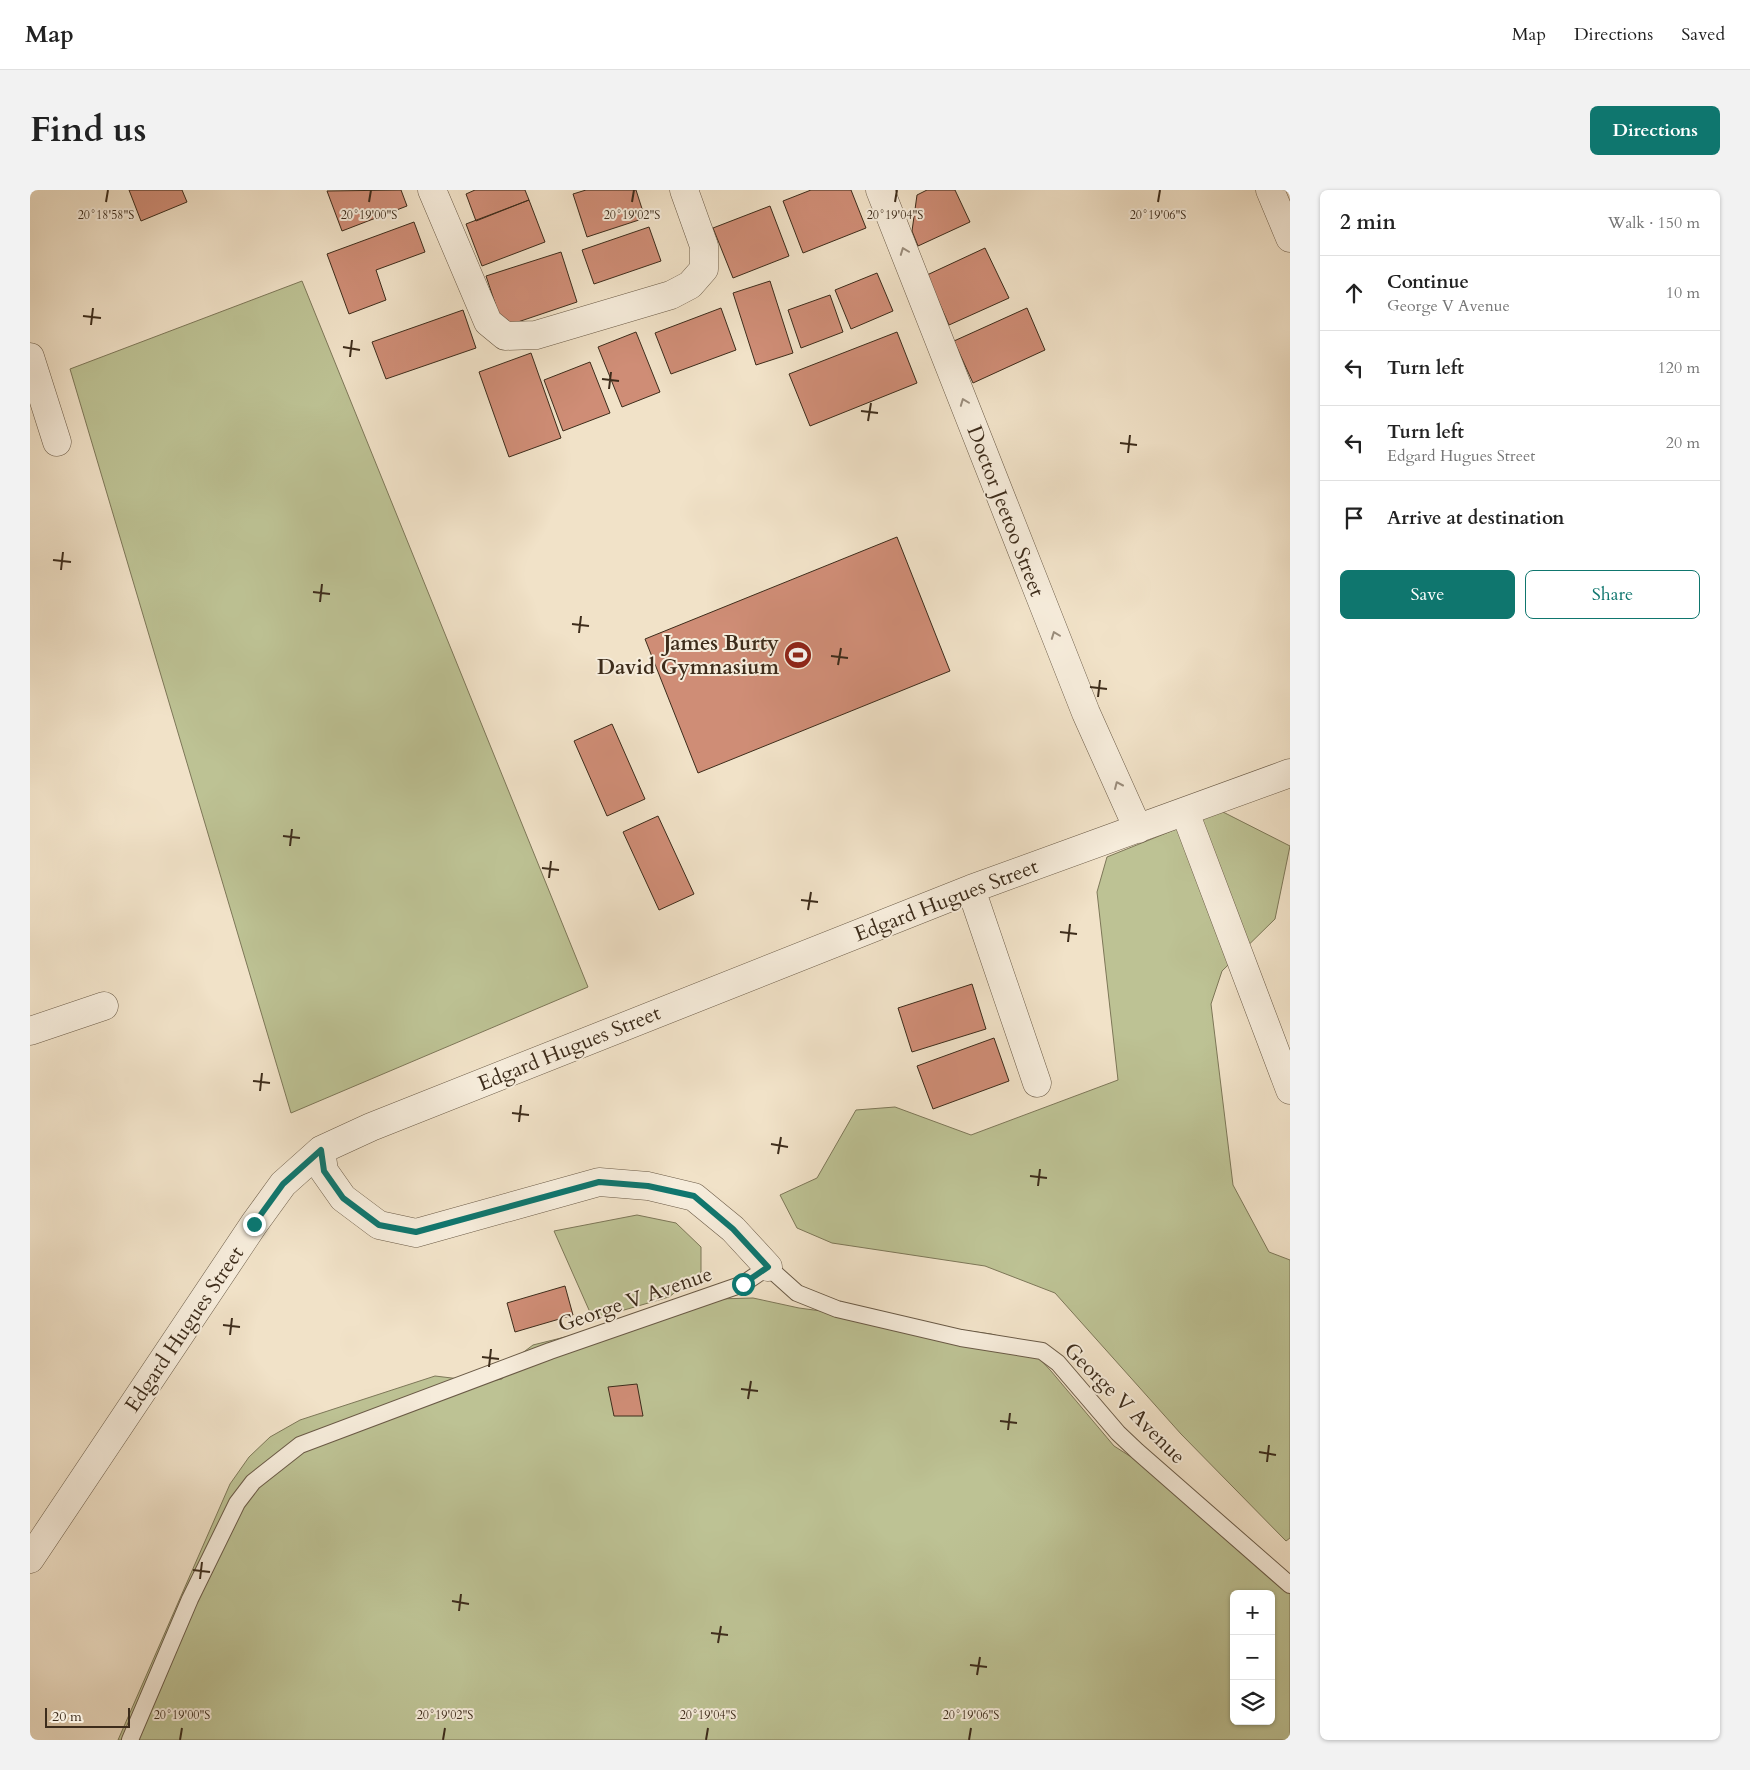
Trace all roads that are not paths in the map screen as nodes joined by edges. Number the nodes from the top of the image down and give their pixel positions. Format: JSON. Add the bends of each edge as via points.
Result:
{"nodes":[{"id":1,"x":432,"y":190,"type":"edge"},
{"id":2,"x":684,"y":190,"type":"edge"},
{"id":3,"x":880,"y":190,"type":"edge"},
{"id":4,"x":1270,"y":190,"type":"edge"},
{"id":5,"x":1290,"y":238,"type":"edge"},
{"id":6,"x":30,"y":357,"type":"edge"},
{"id":7,"x":57,"y":442,"type":"dead end"},
{"id":8,"x":1290,"y":773,"type":"edge"},
{"id":9,"x":1185,"y":812,"type":"junction"},
{"id":10,"x":1138,"y":829,"type":"junction"},
{"id":11,"x":971,"y":889,"type":"junction"},
{"id":12,"x":104,"y":1006,"type":"dead end"},
{"id":13,"x":30,"y":1031,"type":"edge"},
{"id":14,"x":1037,"y":1083,"type":"dead end"},
{"id":15,"x":1290,"y":1090,"type":"edge"},
{"id":16,"x":321,"y":1150,"type":"junction"},
{"id":17,"x":768,"y":1267,"type":"junction"},
{"id":18,"x":30,"y":1559,"type":"edge"},
{"id":19,"x":1290,"y":1585,"type":"edge"},
{"id":20,"x":130,"y":1740,"type":"edge"}],
"edges":[{"from":1,"to":2,"type":"street","via":[[488,322],[505,336],[536,335],[670,295],[690,284],[704,269],[704,246]]},
{"from":10,"to":3,"type":"street","name":"Doctor Jeetoo Street","one_way":true,"via":[[1086,713]]},
{"from":4,"to":5,"type":"street"},
{"from":6,"to":7,"type":"street"},
{"from":8,"to":9,"type":"street","name":"Edgard Hugues Street"},
{"from":9,"to":10,"type":"street","name":"Edgard Hugues Street"},
{"from":9,"to":15,"type":"street"},
{"from":10,"to":11,"type":"street","name":"Edgard Hugues Street"},
{"from":11,"to":14,"type":"street"},
{"from":11,"to":16,"type":"street","name":"Edgard Hugues Street","via":[[380,1123]]},
{"from":12,"to":13,"type":"street"},
{"from":16,"to":17,"type":"street","via":[[324,1171],[343,1198],[379,1225],[416,1232],[599,1182],[648,1186],[694,1196],[733,1229]]},
{"from":16,"to":18,"type":"street","name":"Edgard Hugues Street","via":[[283,1184],[254,1224]]},
{"from":17,"to":19,"type":"lane","name":"George V Avenue","via":[[797,1293],[837,1309],[961,1338],[1042,1350],[1058,1363],[1118,1433]]},
{"from":17,"to":20,"type":"lane","name":"George V Avenue","via":[[743,1284],[550,1351],[300,1445],[252,1482],[237,1503],[190,1599]]}]}
